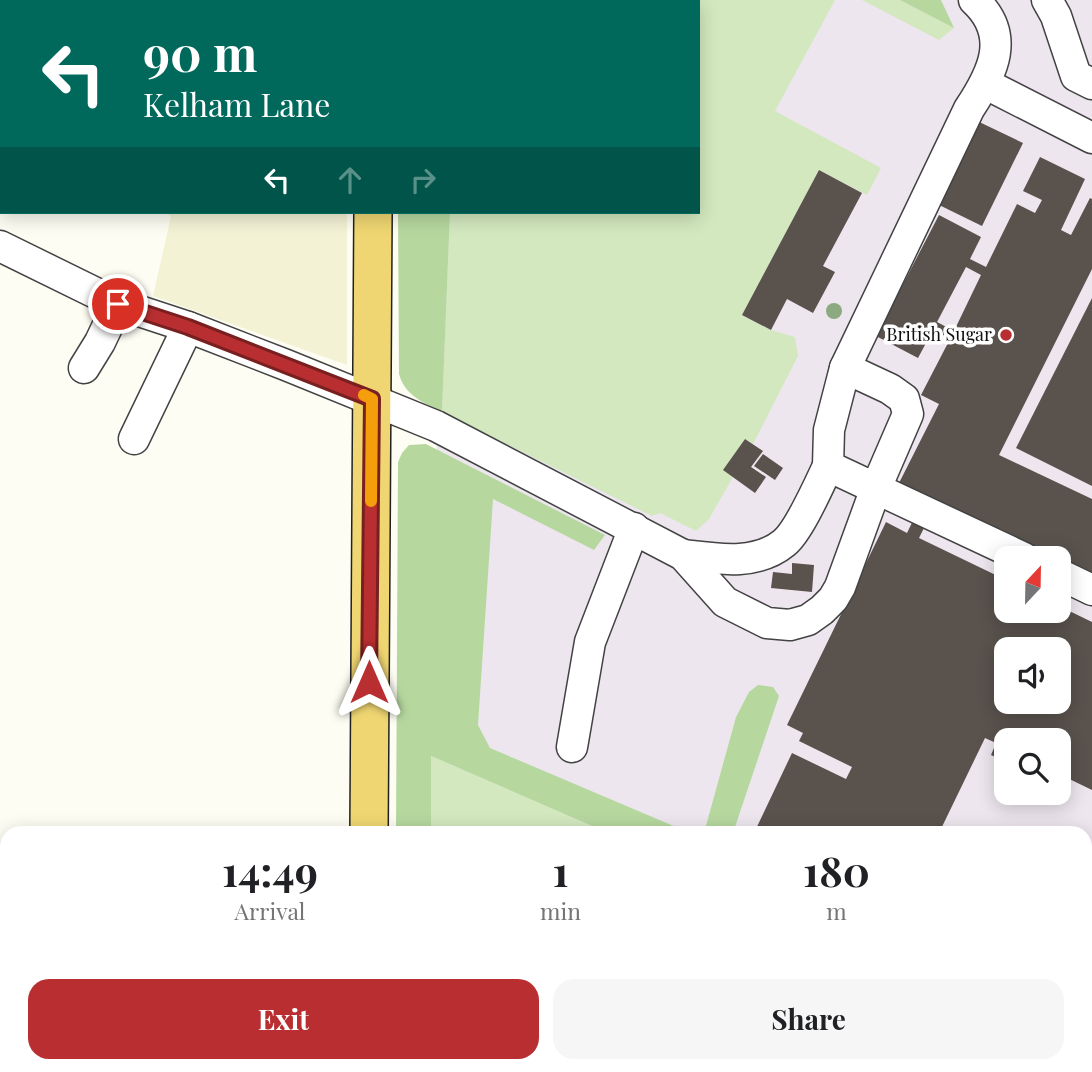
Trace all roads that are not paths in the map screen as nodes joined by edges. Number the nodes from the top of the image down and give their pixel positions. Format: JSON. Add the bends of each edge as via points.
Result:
{"nodes":[{"id":1,"x":974,"y":0,"type":"edge"},
{"id":2,"x":1047,"y":0,"type":"edge"},
{"id":3,"x":986,"y":84,"type":"junction"},
{"id":4,"x":1092,"y":84,"type":"edge"},
{"id":5,"x":1092,"y":138,"type":"edge"},
{"id":6,"x":373,"y":214,"type":"edge"},
{"id":7,"x":0,"y":246,"type":"edge"},
{"id":8,"x":118,"y":304,"type":"junction"},
{"id":9,"x":188,"y":327,"type":"junction"},
{"id":10,"x":84,"y":368,"type":"dead end"},
{"id":11,"x":845,"y":368,"type":"junction"},
{"id":12,"x":372,"y":399,"type":"junction"},
{"id":13,"x":135,"y":439,"type":"dead end"},
{"id":14,"x":828,"y":466,"type":"junction"},
{"id":15,"x":876,"y":488,"type":"junction"},
{"id":16,"x":634,"y":528,"type":"junction"},
{"id":17,"x":999,"y":546,"type":"edge"},
{"id":18,"x":683,"y":555,"type":"junction"},
{"id":19,"x":1071,"y":580,"type":"edge"},
{"id":20,"x":1092,"y":590,"type":"edge"},
{"id":21,"x":572,"y":747,"type":"dead end"},
{"id":22,"x":369,"y":826,"type":"edge"}],
"edges":[{"from":1,"to":3,"type":"street","via":[[996,35],[994,64]]},
{"from":2,"to":4,"type":"street","via":[[1076,76]]},
{"from":3,"to":5,"type":"street"},
{"from":3,"to":11,"type":"street","via":[[969,109]]},
{"from":6,"to":12,"type":"main road"},
{"from":7,"to":8,"type":"street"},
{"from":8,"to":9,"type":"street"},
{"from":8,"to":10,"type":"street"},
{"from":9,"to":12,"type":"street"},
{"from":9,"to":13,"type":"street"},
{"from":11,"to":14,"type":"street","via":[[829,430]]},
{"from":11,"to":15,"type":"street","via":[[890,389],[906,406],[908,414]]},
{"from":12,"to":16,"type":"street","via":[[436,426]]},
{"from":12,"to":22,"type":"main road"},
{"from":14,"to":15,"type":"street"},
{"from":14,"to":18,"type":"street","via":[[786,542],[762,556],[728,560]]},
{"from":15,"to":17,"type":"street"},
{"from":15,"to":18,"type":"street","via":[[840,587],[808,620],[790,625],[767,623],[745,614],[725,603]]},
{"from":16,"to":18,"type":"street"},
{"from":16,"to":21,"type":"street","via":[[590,642]]},
{"from":19,"to":20,"type":"street"}]}
